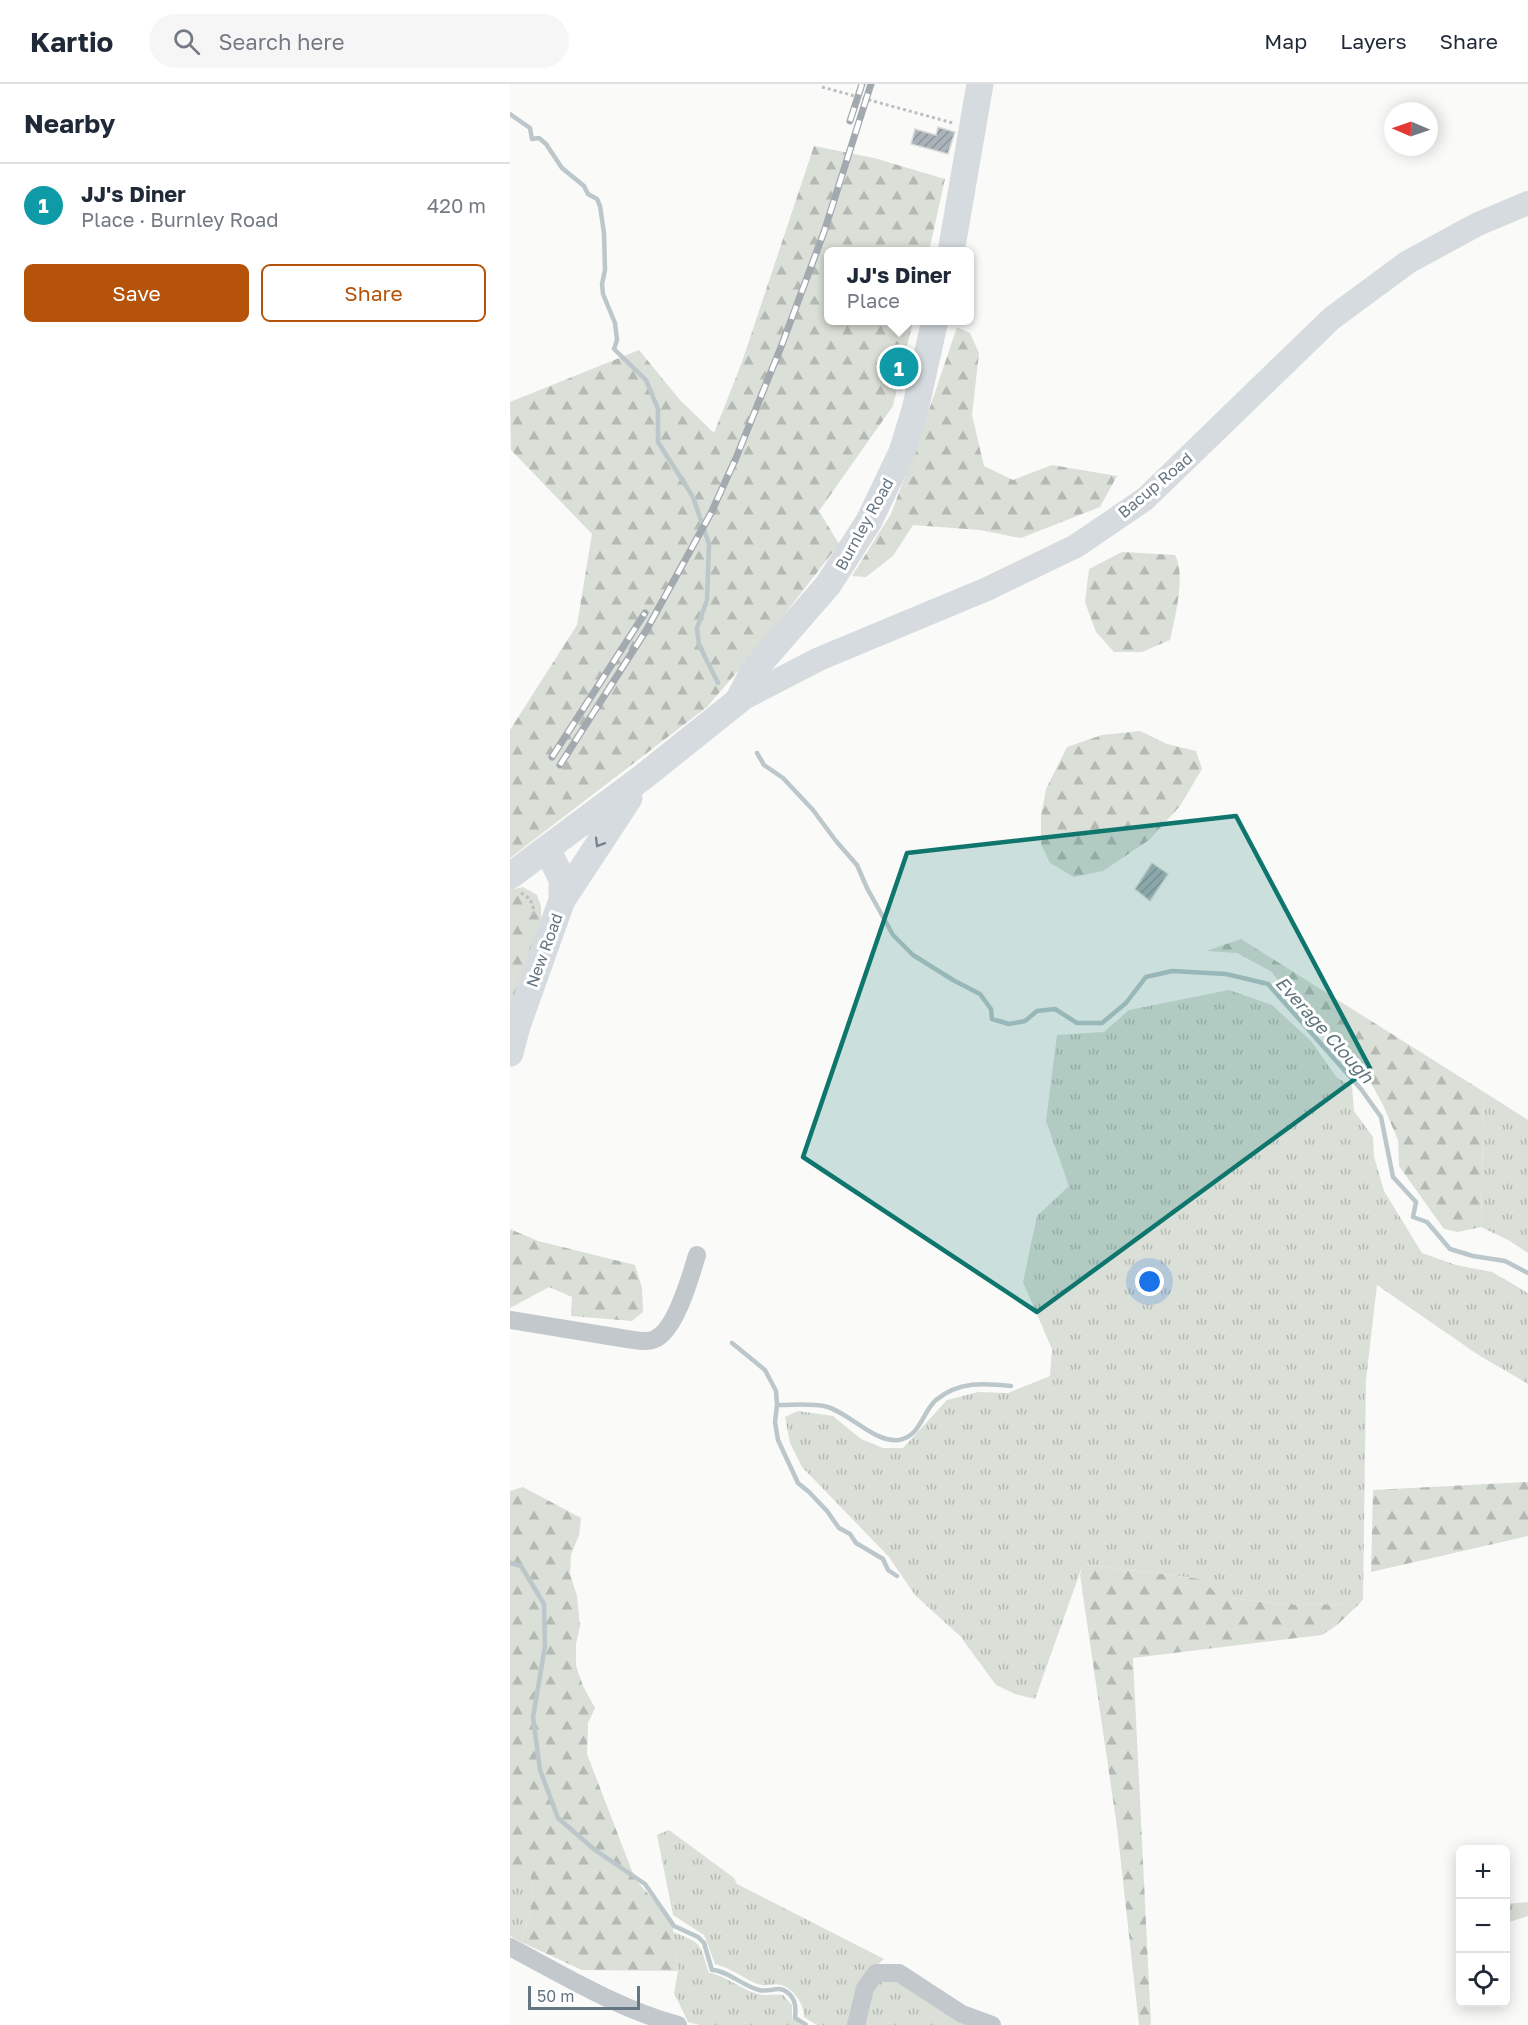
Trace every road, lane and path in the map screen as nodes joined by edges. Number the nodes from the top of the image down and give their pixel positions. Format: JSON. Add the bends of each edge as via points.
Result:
{"nodes":[{"id":1,"x":980,"y":84,"type":"edge"},
{"id":2,"x":822,"y":87,"type":"dead end"},
{"id":3,"x":972,"y":129,"type":"junction"},
{"id":4,"x":1528,"y":203,"type":"edge"},
{"id":5,"x":952,"y":247,"type":"edge"},
{"id":6,"x":934,"y":325,"type":"edge"},
{"id":7,"x":738,"y":701,"type":"junction"},
{"id":8,"x":644,"y":777,"type":"junction"},
{"id":9,"x":547,"y":849,"type":"junction"},
{"id":10,"x":513,"y":883,"type":"edge"},
{"id":11,"x":562,"y":900,"type":"junction"},
{"id":12,"x":531,"y":923,"type":"dead end"},
{"id":13,"x":510,"y":1053,"type":"edge"},
{"id":14,"x":696,"y":1255,"type":"dead end"},
{"id":15,"x":510,"y":1320,"type":"edge"},
{"id":16,"x":510,"y":1947,"type":"edge"},
{"id":17,"x":678,"y":2025,"type":"edge"},
{"id":18,"x":856,"y":2025,"type":"edge"},
{"id":19,"x":992,"y":2025,"type":"edge"}],
"edges":[{"from":1,"to":3,"type":"highway"},
{"from":2,"to":3,"type":"path"},
{"from":3,"to":5,"type":"highway"},
{"from":4,"to":7,"type":"main road","name":"Bacup Road","via":[[1478,224],[1408,262],[1332,318],[1145,499],[1076,546],[987,589],[819,659]]},
{"from":6,"to":7,"type":"highway","name":"Burnley Road","via":[[909,431],[869,521],[828,585],[754,670]]},
{"from":7,"to":8,"type":"highway"},
{"from":8,"to":9,"type":"highway"},
{"from":8,"to":11,"type":"highway","one_way":true},
{"from":9,"to":10,"type":"highway"},
{"from":9,"to":11,"type":"highway","name":"New Road","via":[[562,879]]},
{"from":10,"to":12,"type":"path","via":[[529,898],[534,914]]},
{"from":11,"to":13,"type":"highway","name":"New Road"},
{"from":14,"to":15,"type":"lane","via":[[675,1315],[654,1340]]},
{"from":16,"to":17,"type":"lane","via":[[592,1991]]},
{"from":18,"to":19,"type":"lane","via":[[865,1988],[876,1973],[887,1972],[899,1973],[962,2014]]}]}
